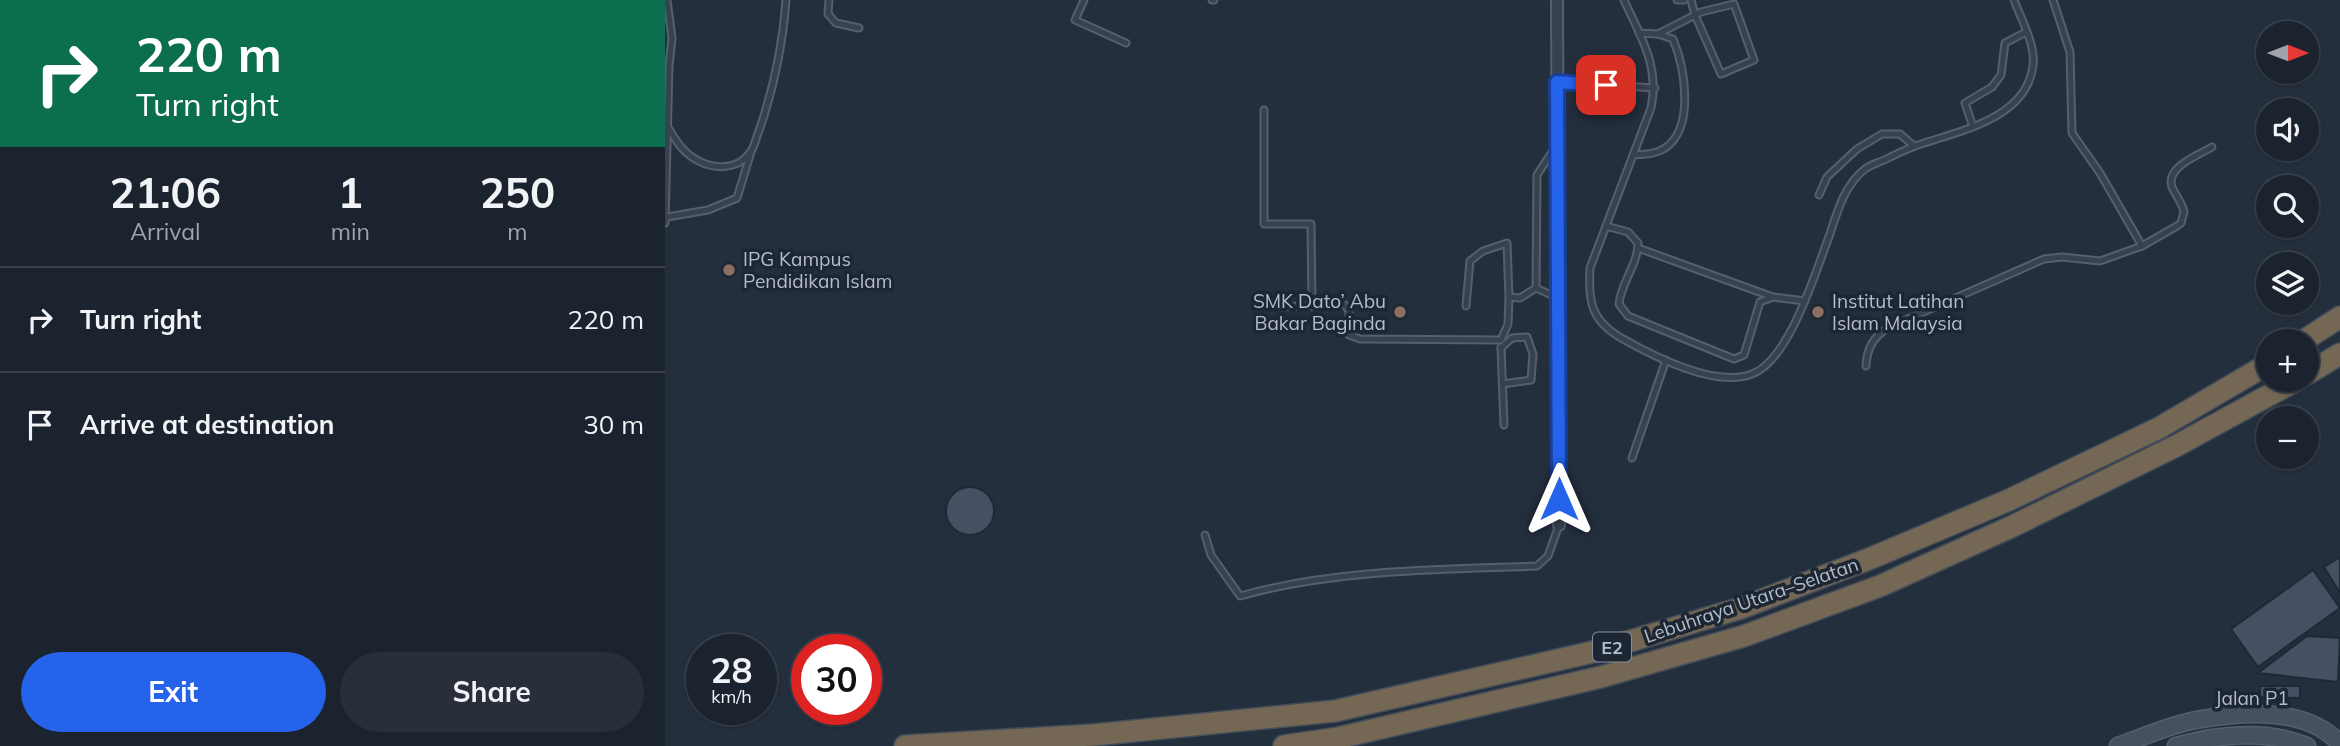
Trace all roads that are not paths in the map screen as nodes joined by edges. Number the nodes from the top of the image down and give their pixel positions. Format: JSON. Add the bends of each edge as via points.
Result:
{"nodes":[{"id":1,"x":667,"y":0,"type":"edge"},
{"id":2,"x":786,"y":0,"type":"edge"},
{"id":3,"x":829,"y":0,"type":"edge"},
{"id":4,"x":1084,"y":0,"type":"edge"},
{"id":5,"x":1557,"y":0,"type":"edge"},
{"id":6,"x":1624,"y":0,"type":"edge"},
{"id":7,"x":1677,"y":0,"type":"edge"},
{"id":8,"x":1684,"y":0,"type":"edge"},
{"id":9,"x":1691,"y":0,"type":"edge"},
{"id":10,"x":2014,"y":0,"type":"edge"},
{"id":11,"x":2053,"y":0,"type":"edge"},
{"id":12,"x":1695,"y":15,"type":"junction"},
{"id":13,"x":859,"y":28,"type":"dead end"},
{"id":14,"x":2026,"y":32,"type":"junction"},
{"id":15,"x":1639,"y":33,"type":"junction"},
{"id":16,"x":1658,"y":34,"type":"junction"},
{"id":17,"x":669,"y":38,"type":"edge"},
{"id":18,"x":1126,"y":43,"type":"dead end"},
{"id":19,"x":667,"y":66,"type":"edge"},
{"id":20,"x":1557,"y":82,"type":"junction"},
{"id":21,"x":1655,"y":88,"type":"junction"},
{"id":22,"x":1264,"y":110,"type":"dead end"},
{"id":23,"x":667,"y":126,"type":"junction"},
{"id":24,"x":1973,"y":127,"type":"junction"},
{"id":25,"x":1557,"y":144,"type":"junction"},
{"id":26,"x":1914,"y":146,"type":"junction"},
{"id":27,"x":2212,"y":147,"type":"dead end"},
{"id":28,"x":751,"y":152,"type":"junction"},
{"id":29,"x":1633,"y":155,"type":"junction"},
{"id":30,"x":666,"y":182,"type":"edge"},
{"id":31,"x":1819,"y":195,"type":"dead end"},
{"id":32,"x":666,"y":220,"type":"edge"},
{"id":33,"x":1606,"y":226,"type":"junction"},
{"id":34,"x":2142,"y":246,"type":"junction"},
{"id":35,"x":1638,"y":248,"type":"junction"},
{"id":36,"x":1536,"y":288,"type":"junction"},
{"id":37,"x":1509,"y":297,"type":"junction"},
{"id":38,"x":1773,"y":297,"type":"junction"},
{"id":39,"x":1558,"y":299,"type":"junction"},
{"id":40,"x":1805,"y":301,"type":"junction"},
{"id":41,"x":1312,"y":306,"type":"junction"},
{"id":42,"x":1466,"y":306,"type":"dead end"},
{"id":43,"x":1280,"y":307,"type":"dead end"},
{"id":44,"x":2340,"y":317,"type":"edge"},
{"id":45,"x":2319,"y":331,"type":"edge"},
{"id":46,"x":1501,"y":340,"type":"junction"},
{"id":47,"x":1501,"y":348,"type":"junction"},
{"id":48,"x":2340,"y":354,"type":"edge"},
{"id":49,"x":1666,"y":360,"type":"junction"},
{"id":50,"x":1865,"y":366,"type":"dead end"},
{"id":51,"x":2319,"y":367,"type":"edge"},
{"id":52,"x":2256,"y":371,"type":"edge"},
{"id":53,"x":1502,"y":384,"type":"junction"},
{"id":54,"x":2276,"y":392,"type":"edge"},
{"id":55,"x":1504,"y":425,"type":"dead end"},
{"id":56,"x":1632,"y":458,"type":"dead end"},
{"id":57,"x":1559,"y":525,"type":"joint"},
{"id":58,"x":1205,"y":535,"type":"dead end"},
{"id":59,"x":2340,"y":744,"type":"edge"},
{"id":60,"x":905,"y":746,"type":"edge"},
{"id":61,"x":1284,"y":746,"type":"edge"},
{"id":62,"x":2118,"y":746,"type":"edge"},
{"id":63,"x":2176,"y":746,"type":"edge"},
{"id":64,"x":2307,"y":746,"type":"edge"}],
"edges":[{"from":1,"to":17,"type":"lane"},
{"from":2,"to":28,"type":"lane","via":[[778,55]]},
{"from":3,"to":13,"type":"lane","via":[[828,14],[836,23]]},
{"from":4,"to":18,"type":"lane","via":[[1075,20]]},
{"from":5,"to":20,"type":"street"},
{"from":6,"to":15,"type":"lane"},
{"from":7,"to":8,"type":"lane"},
{"from":9,"to":12,"type":"lane"},
{"from":10,"to":14,"type":"lane"},
{"from":11,"to":34,"type":"lane","via":[[2070,52],[2073,133]]},
{"from":12,"to":12,"type":"lane","via":[[1734,4],[1754,60],[1721,74]]},
{"from":12,"to":16,"type":"lane"},
{"from":14,"to":24,"type":"lane","via":[[2033,65],[2024,90],[2009,108]]},
{"from":14,"to":24,"type":"lane","via":[[2005,43],[2001,75],[1991,87],[1965,103]]},
{"from":15,"to":16,"type":"lane"},
{"from":15,"to":21,"type":"lane","via":[[1654,71]]},
{"from":16,"to":29,"type":"lane","via":[[1673,39],[1681,60],[1685,98],[1681,130],[1657,153]]},
{"from":17,"to":19,"type":"lane"},
{"from":19,"to":23,"type":"lane"},
{"from":20,"to":21,"type":"lane"},
{"from":20,"to":25,"type":"street"},
{"from":21,"to":29,"type":"lane"},
{"from":22,"to":41,"type":"lane","via":[[1264,224],[1311,225]]},
{"from":23,"to":28,"type":"lane","via":[[683,150],[722,169],[735,166]]},
{"from":23,"to":30,"type":"lane"},
{"from":24,"to":26,"type":"lane"},
{"from":25,"to":36,"type":"lane","via":[[1537,175]]},
{"from":25,"to":39,"type":"street"},
{"from":26,"to":31,"type":"lane","via":[[1900,134],[1882,134],[1836,166]]},
{"from":26,"to":40,"type":"lane","via":[[1865,169],[1852,184],[1840,204]]},
{"from":27,"to":34,"type":"lane","via":[[2171,176],[2183,208],[2181,223]]},
{"from":28,"to":32,"type":"lane","via":[[737,198]]},
{"from":29,"to":33,"type":"lane"},
{"from":30,"to":32,"type":"lane"},
{"from":33,"to":35,"type":"lane","via":[[1628,232]]},
{"from":33,"to":49,"type":"lane","via":[[1590,268],[1592,310],[1610,331]]},
{"from":34,"to":50,"type":"lane","via":[[2100,261],[2044,259],[1977,287],[1887,328],[1870,345]]},
{"from":35,"to":38,"type":"lane"},
{"from":35,"to":38,"type":"lane","via":[[1620,291],[1619,304],[1628,316],[1734,359],[1744,355],[1760,302]]},
{"from":36,"to":37,"type":"lane","via":[[1520,298]]},
{"from":36,"to":39,"type":"lane"},
{"from":37,"to":42,"type":"lane","via":[[1507,243],[1470,261]]},
{"from":37,"to":46,"type":"lane","via":[[1508,324]]},
{"from":38,"to":40,"type":"lane"},
{"from":39,"to":57,"type":"street"},
{"from":40,"to":49,"type":"lane","via":[[1788,338],[1754,374],[1737,378],[1703,374]]},
{"from":41,"to":43,"type":"lane"},
{"from":41,"to":46,"type":"lane","via":[[1343,304],[1349,311],[1349,335],[1360,339]]},
{"from":44,"to":45,"type":"highway"},
{"from":46,"to":47,"type":"lane"},
{"from":47,"to":53,"type":"lane"},
{"from":47,"to":53,"type":"lane","via":[[1511,338],[1528,337],[1533,354],[1531,380]]},
{"from":48,"to":51,"type":"highway"},
{"from":49,"to":56,"type":"lane"},
{"from":52,"to":60,"type":"highway","name":"Lebuhraya Utara–Selatan","number":"E2","via":[[2159,428],[2009,500],[1741,608],[1597,652],[1335,711],[1093,735]]},
{"from":53,"to":55,"type":"lane"},
{"from":54,"to":61,"type":"highway","name":"Lebuhraya Utara–Selatan","number":"E2","via":[[2013,526],[1880,586],[1744,636],[1601,677],[1338,738]]},
{"from":57,"to":58,"type":"lane","via":[[1548,556],[1537,566],[1314,579],[1240,596],[1210,555]]},
{"from":59,"to":62,"type":"main road","name":"Jalan P1","via":[[2311,723],[2293,718],[2232,715],[2194,720]]},
{"from":63,"to":64,"type":"main road","name":"Jalan P1","via":[[2232,736],[2271,737]]}]}
